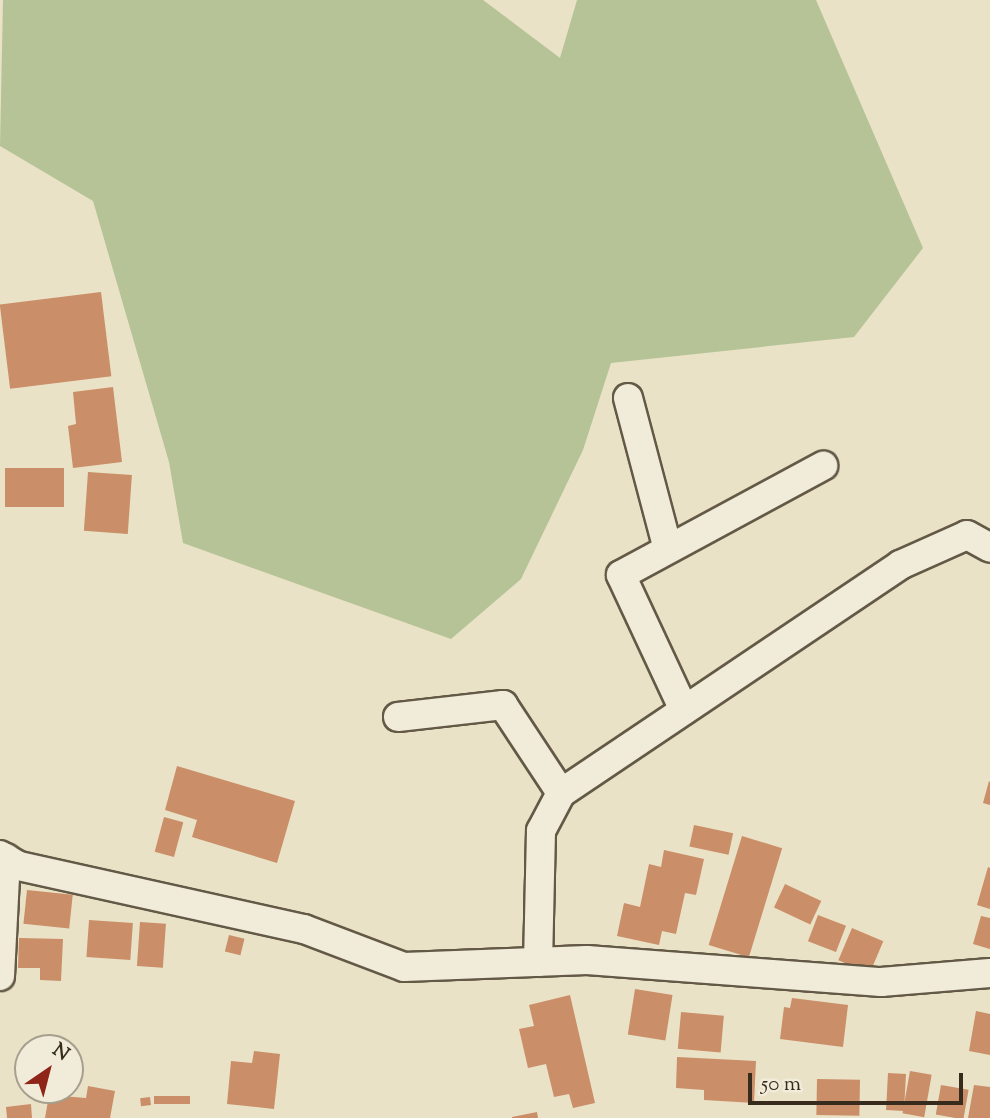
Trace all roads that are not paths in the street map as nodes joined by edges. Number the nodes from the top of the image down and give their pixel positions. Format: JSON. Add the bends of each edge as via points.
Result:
{"nodes":[{"id":1,"x":628,"y":398,"type":"dead end"},
{"id":2,"x":822,"y":466,"type":"dead end"},
{"id":3,"x":990,"y":548,"type":"edge"},
{"id":4,"x":668,"y":549,"type":"junction"},
{"id":5,"x":684,"y":710,"type":"junction"},
{"id":6,"x":398,"y":717,"type":"dead end"},
{"id":7,"x":561,"y":793,"type":"junction"},
{"id":8,"x":3,"y":857,"type":"edge"},
{"id":9,"x":537,"y":962,"type":"junction"},
{"id":10,"x":990,"y":973,"type":"edge"},
{"id":11,"x":0,"y":976,"type":"edge"}],
"edges":[{"from":1,"to":4,"type":"street"},
{"from":2,"to":4,"type":"street"},
{"from":3,"to":5,"type":"street","via":[[967,535],[900,565]]},
{"from":4,"to":5,"type":"street","via":[[621,575]]},
{"from":5,"to":7,"type":"street"},
{"from":6,"to":7,"type":"street","via":[[503,705]]},
{"from":7,"to":9,"type":"street","via":[[541,831]]},
{"from":8,"to":9,"type":"street","via":[[19,866],[304,929],[404,967]]},
{"from":8,"to":11,"type":"street"},
{"from":9,"to":10,"type":"street","via":[[587,960],[881,982]]}]}
